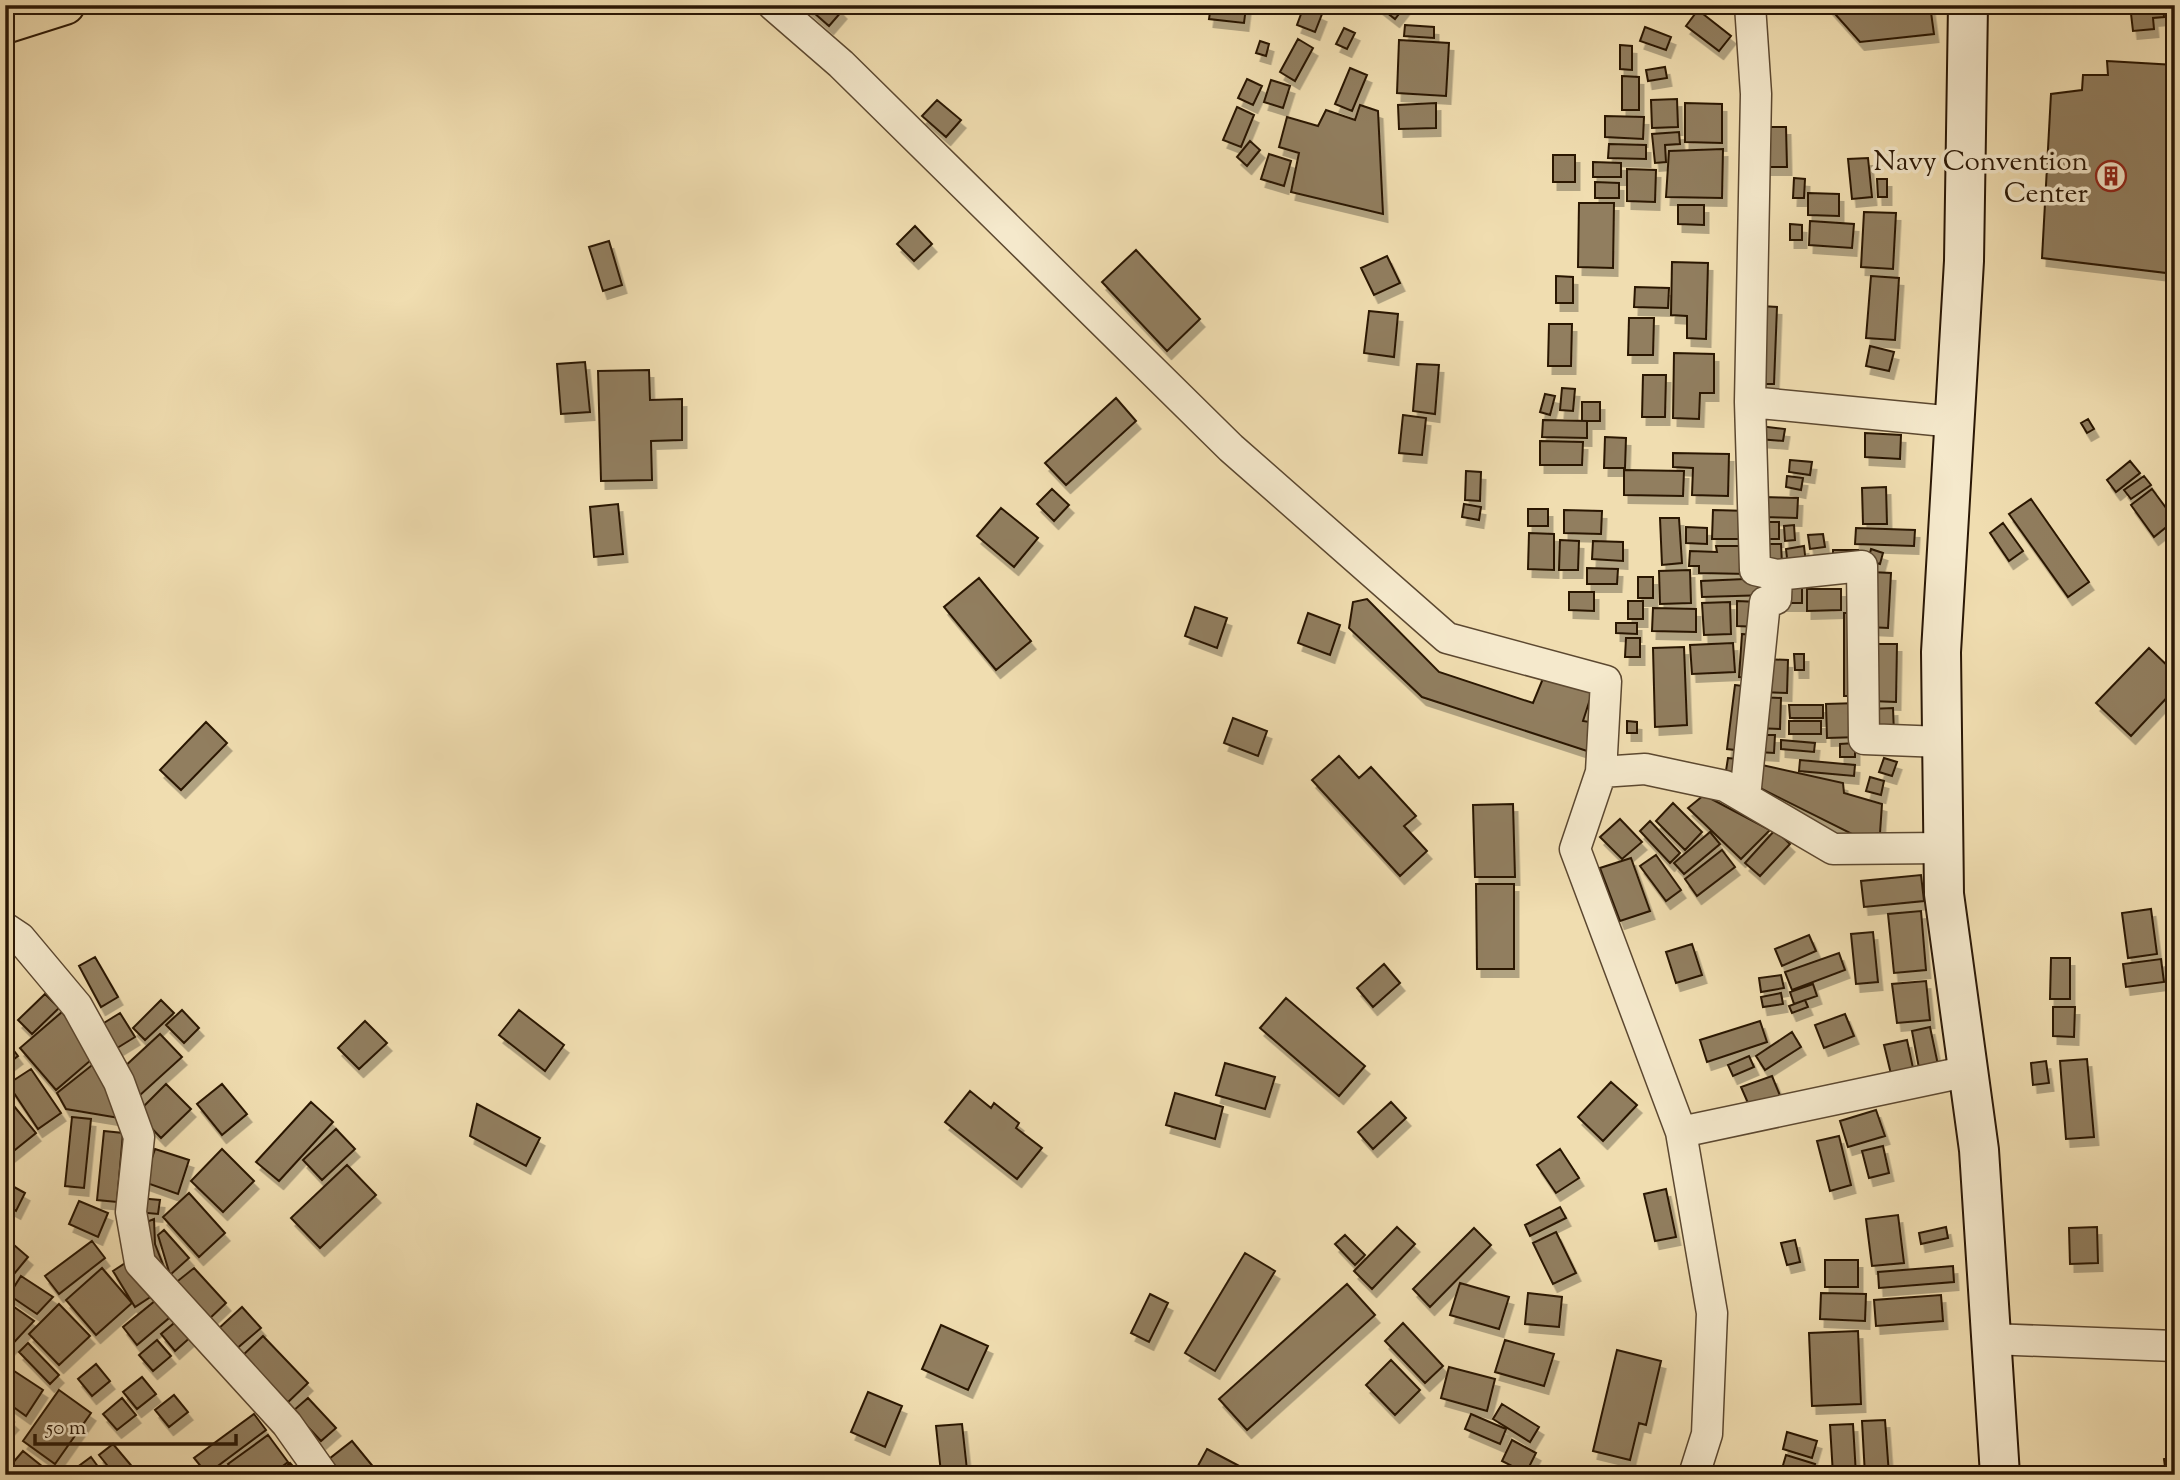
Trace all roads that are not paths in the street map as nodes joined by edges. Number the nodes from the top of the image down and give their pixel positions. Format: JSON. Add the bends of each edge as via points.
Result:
{"nodes":[{"id":1,"x":65,"y":5,"type":"edge"},
{"id":2,"x":772,"y":5,"type":"edge"},
{"id":3,"x":1750,"y":5,"type":"edge"},
{"id":4,"x":1968,"y":5,"type":"edge"},
{"id":5,"x":5,"y":24,"type":"edge"},
{"id":6,"x":1750,"y":401,"type":"junction"},
{"id":7,"x":1955,"y":422,"type":"junction"},
{"id":8,"x":1777,"y":575,"type":"junction"},
{"id":9,"x":1942,"y":741,"type":"junction"},
{"id":10,"x":1601,"y":772,"type":"junction"},
{"id":11,"x":1745,"y":797,"type":"junction"},
{"id":12,"x":1943,"y":848,"type":"junction"},
{"id":13,"x":5,"y":928,"type":"edge"},
{"id":14,"x":1969,"y":1071,"type":"junction"},
{"id":15,"x":1681,"y":1132,"type":"junction"},
{"id":16,"x":1991,"y":1339,"type":"junction"},
{"id":17,"x":2175,"y":1346,"type":"edge"},
{"id":18,"x":323,"y":1475,"type":"edge"},
{"id":19,"x":1695,"y":1475,"type":"edge"},
{"id":20,"x":2000,"y":1475,"type":"edge"}],
"edges":[{"from":1,"to":5,"type":"highway"},
{"from":2,"to":10,"type":"street","via":[[841,64],[1231,448],[1447,638],[1606,681]]},
{"from":3,"to":6,"type":"street","via":[[1756,94]]},
{"from":4,"to":7,"type":"main road","via":[[1964,261]]},
{"from":6,"to":7,"type":"street"},
{"from":6,"to":8,"type":"street","via":[[1755,570]]},
{"from":7,"to":9,"type":"main road","via":[[1941,652]]},
{"from":8,"to":9,"type":"street","via":[[1862,566],[1864,739]]},
{"from":8,"to":11,"type":"street","via":[[1776,599],[1765,602]]},
{"from":9,"to":12,"type":"main road"},
{"from":10,"to":11,"type":"street","via":[[1646,769],[1725,786]]},
{"from":10,"to":15,"type":"street","via":[[1575,849]]},
{"from":11,"to":12,"type":"street","via":[[1833,849]]},
{"from":12,"to":14,"type":"main road","via":[[1944,894]]},
{"from":13,"to":18,"type":"street","via":[[20,938],[77,1006],[119,1082],[139,1137],[131,1212],[140,1263],[287,1424]]},
{"from":14,"to":15,"type":"street"},
{"from":14,"to":16,"type":"main road","via":[[1979,1150]]},
{"from":15,"to":19,"type":"street","via":[[1712,1312],[1707,1434]]},
{"from":16,"to":17,"type":"street"},
{"from":16,"to":20,"type":"main road"}]}
